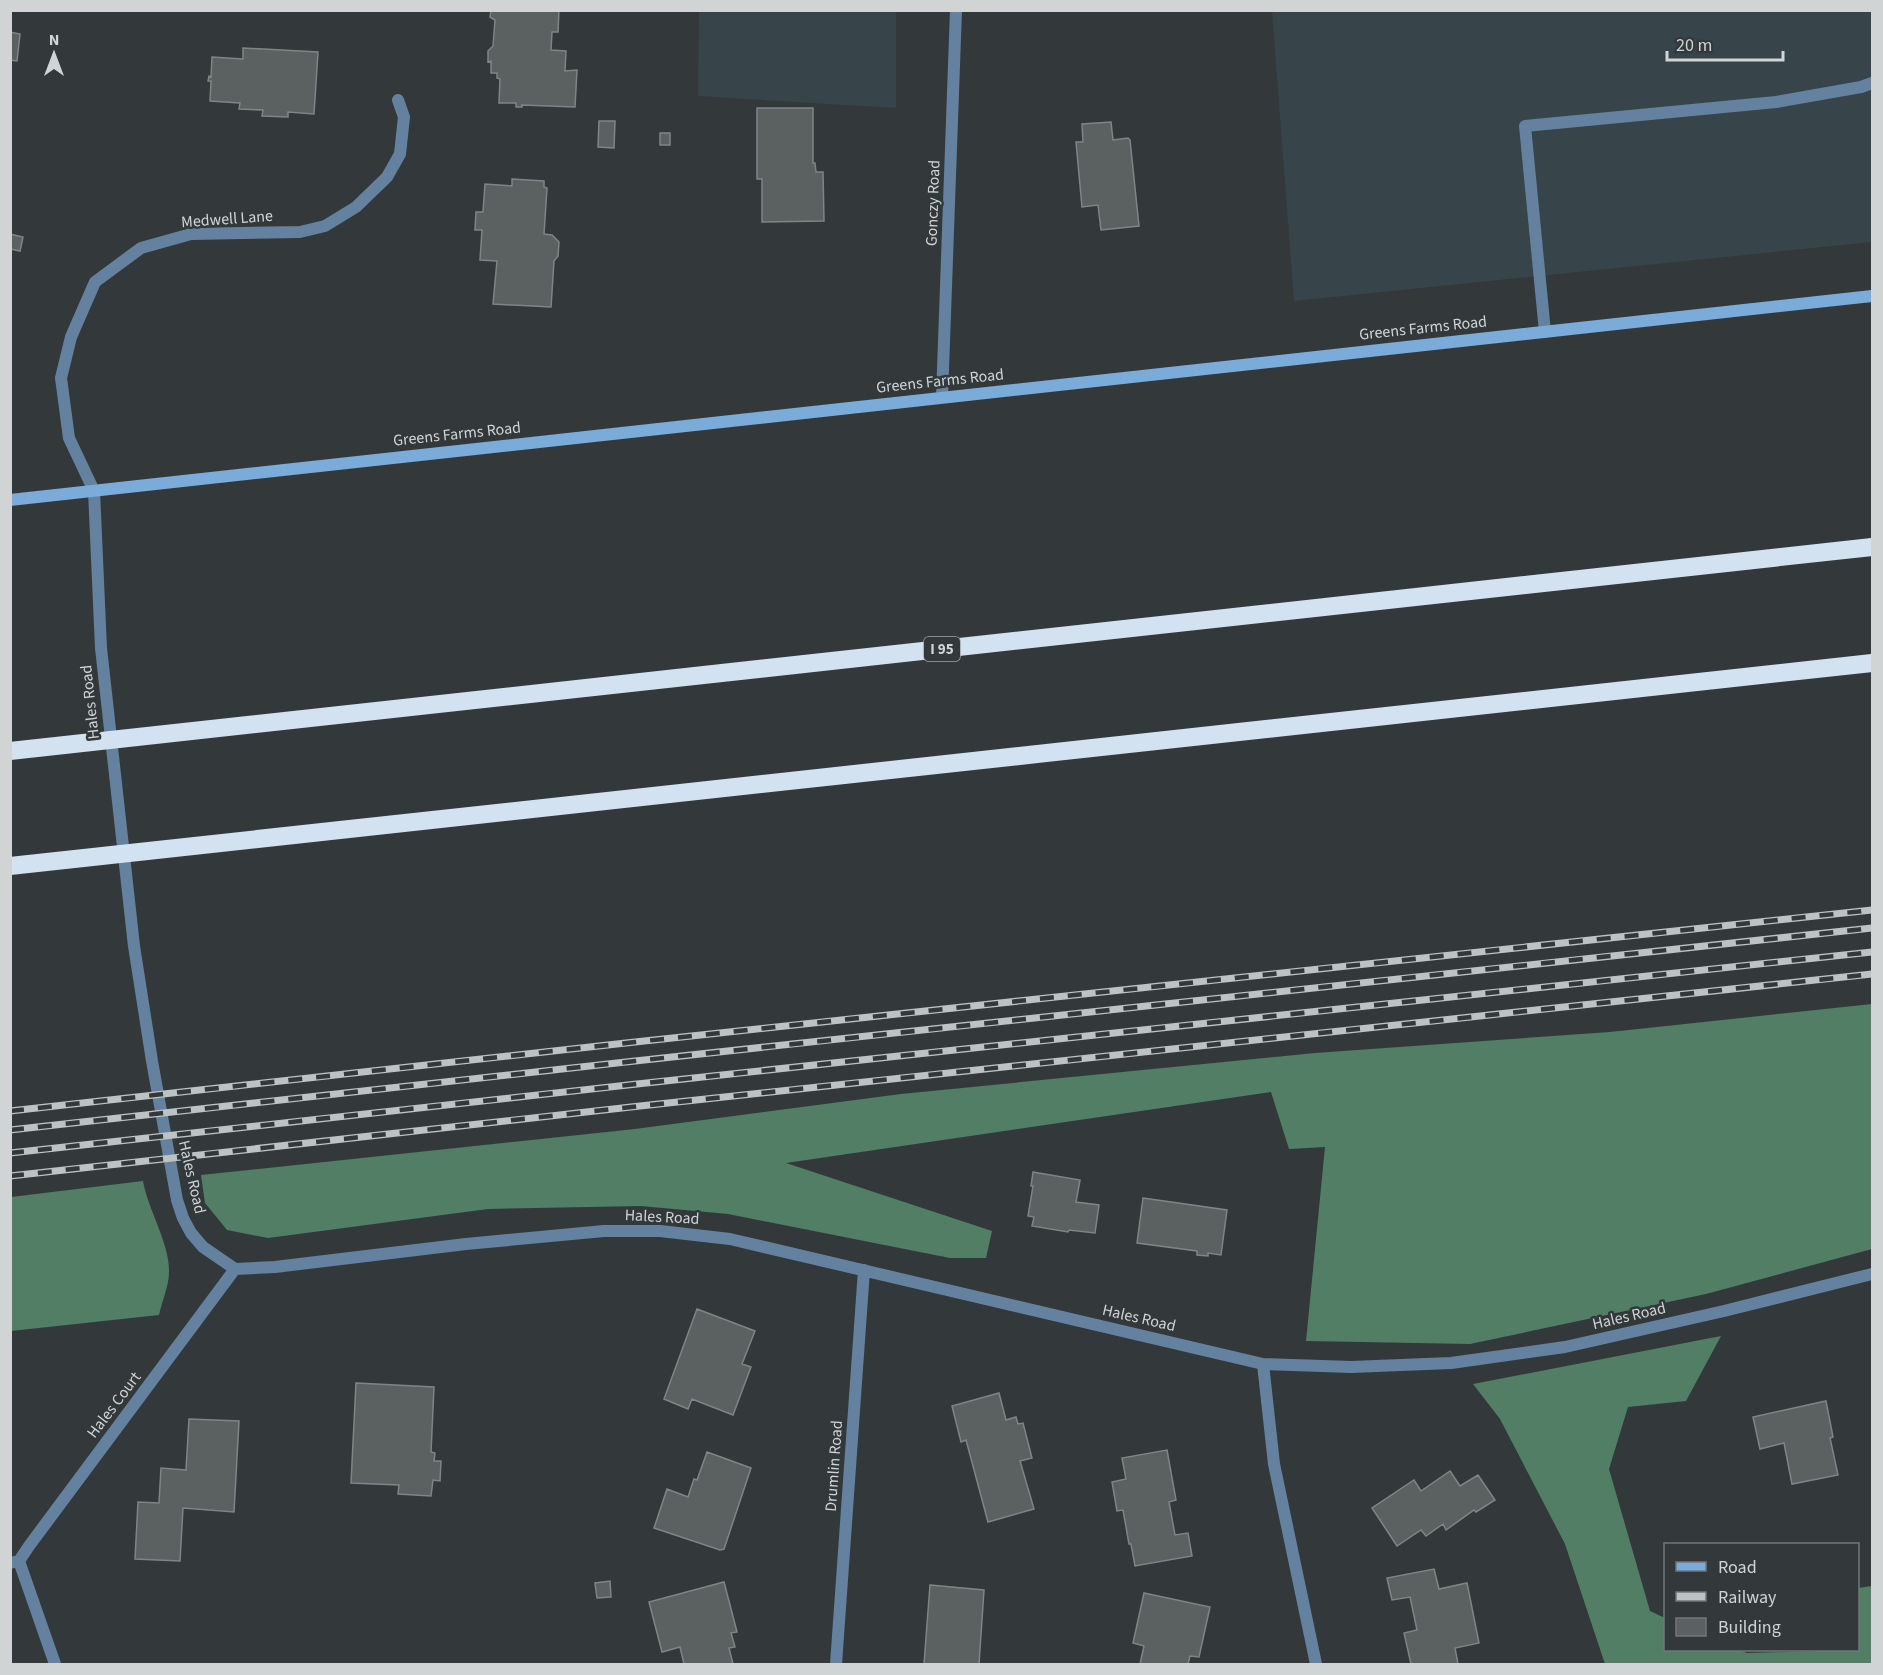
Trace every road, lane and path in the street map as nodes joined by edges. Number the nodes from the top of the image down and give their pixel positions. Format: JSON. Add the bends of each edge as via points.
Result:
{"nodes":[{"id":1,"x":956,"y":10,"type":"edge"},
{"id":2,"x":1872,"y":83,"type":"edge"},
{"id":3,"x":398,"y":100,"type":"dead end"},
{"id":4,"x":1872,"y":296,"type":"edge"},
{"id":5,"x":1545,"y":332,"type":"junction"},
{"id":6,"x":942,"y":397,"type":"junction"},
{"id":7,"x":94,"y":491,"type":"junction"},
{"id":8,"x":10,"y":500,"type":"edge"},
{"id":9,"x":1872,"y":548,"type":"edge"},
{"id":10,"x":1872,"y":663,"type":"edge"},
{"id":11,"x":10,"y":751,"type":"edge"},
{"id":12,"x":10,"y":866,"type":"edge"},
{"id":13,"x":235,"y":1269,"type":"junction"},
{"id":14,"x":864,"y":1270,"type":"junction"},
{"id":15,"x":1872,"y":1274,"type":"edge"},
{"id":16,"x":1263,"y":1364,"type":"junction"},
{"id":17,"x":15,"y":1562,"type":"edge"},
{"id":18,"x":55,"y":1665,"type":"edge"},
{"id":19,"x":836,"y":1665,"type":"edge"},
{"id":20,"x":1316,"y":1665,"type":"edge"}],
"edges":[{"from":1,"to":6,"type":"street","name":"Gonczy Road"},
{"from":2,"to":5,"type":"street","via":[[1776,102],[1525,126]]},
{"from":3,"to":7,"type":"street","name":"Medwell Lane","via":[[404,117],[400,154],[387,177],[356,207],[325,226],[300,232],[191,234],[141,248],[95,282],[71,337],[61,378],[69,438]]},
{"from":4,"to":5,"type":"main road","name":"Greens Farms Road"},
{"from":5,"to":6,"type":"main road","name":"Greens Farms Road"},
{"from":6,"to":7,"type":"main road","name":"Greens Farms Road"},
{"from":7,"to":8,"type":"main road","name":"Greens Farms Road"},
{"from":7,"to":13,"type":"street","name":"Hales Road","via":[[101,648],[134,946],[177,1200],[191,1233],[203,1247]]},
{"from":9,"to":11,"type":"highway","number":"I 95"},
{"from":10,"to":12,"type":"highway"},
{"from":13,"to":14,"type":"street","name":"Hales Road","via":[[604,1231],[660,1231],[730,1239]]},
{"from":13,"to":17,"type":"street","name":"Hales Court"},
{"from":14,"to":16,"type":"street","name":"Hales Road"},
{"from":14,"to":19,"type":"street","name":"Drumlin Road"},
{"from":15,"to":16,"type":"street","name":"Hales Road","via":[[1565,1347],[1451,1363],[1351,1368]]},
{"from":16,"to":20,"type":"street","via":[[1274,1464]]},
{"from":17,"to":18,"type":"street","name":"Hales Court"}]}
